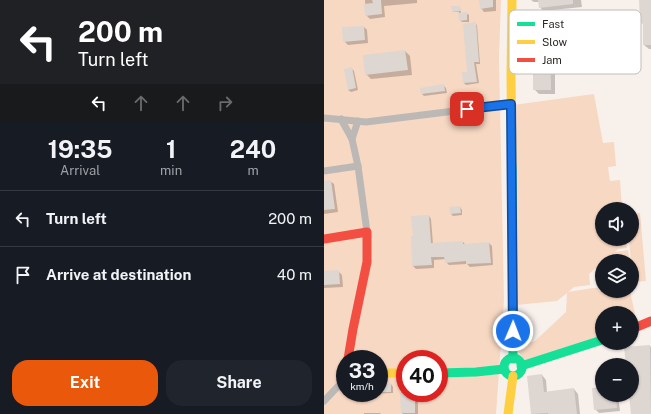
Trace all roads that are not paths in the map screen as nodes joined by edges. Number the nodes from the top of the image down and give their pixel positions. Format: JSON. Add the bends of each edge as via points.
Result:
{"nodes":[{"id":1,"x":512,"y":0,"type":"edge"},
{"id":2,"x":512,"y":10,"type":"edge"},
{"id":3,"x":511,"y":74,"type":"edge"},
{"id":4,"x":511,"y":104,"type":"junction"},
{"id":5,"x":324,"y":118,"type":"edge"},
{"id":6,"x":341,"y":119,"type":"junction"},
{"id":7,"x":358,"y":121,"type":"junction"},
{"id":8,"x":352,"y":138,"type":"junction"},
{"id":9,"x":358,"y":166,"type":"junction"},
{"id":10,"x":324,"y":171,"type":"edge"},
{"id":11,"x":367,"y":232,"type":"junction"},
{"id":12,"x":324,"y":239,"type":"edge"},
{"id":13,"x":651,"y":321,"type":"edge"},
{"id":14,"x":639,"y":326,"type":"edge"},
{"id":15,"x":595,"y":342,"type":"edge"},
{"id":16,"x":349,"y":350,"type":"edge"},
{"id":17,"x":512,"y":359,"type":"junction"},
{"id":18,"x":521,"y":366,"type":"junction"},
{"id":19,"x":504,"y":369,"type":"junction"},
{"id":20,"x":448,"y":373,"type":"edge"},
{"id":21,"x":513,"y":376,"type":"junction"},
{"id":22,"x":336,"y":388,"type":"edge"},
{"id":23,"x":324,"y":401,"type":"edge"},
{"id":24,"x":508,"y":414,"type":"edge"}],
"edges":[{"from":1,"to":2,"type":"street"},
{"from":3,"to":4,"type":"street"},
{"from":4,"to":7,"type":"street"},
{"from":4,"to":17,"type":"street"},
{"from":5,"to":6,"type":"street"},
{"from":6,"to":7,"type":"street"},
{"from":6,"to":8,"type":"street"},
{"from":7,"to":8,"type":"street"},
{"from":8,"to":9,"type":"street"},
{"from":9,"to":10,"type":"street"},
{"from":9,"to":11,"type":"street"},
{"from":11,"to":12,"type":"street"},
{"from":11,"to":16,"type":"street","via":[[367,262]]},
{"from":13,"to":14,"type":"street"},
{"from":15,"to":18,"type":"street"},
{"from":17,"to":18,"type":"street","via":[[519,361]]},
{"from":17,"to":19,"type":"street","via":[[506,362]]},
{"from":18,"to":21,"type":"street","via":[[520,373]]},
{"from":19,"to":20,"type":"street"},
{"from":19,"to":21,"type":"street","via":[[508,375]]},
{"from":21,"to":24,"type":"street"},
{"from":22,"to":23,"type":"street"}]}
